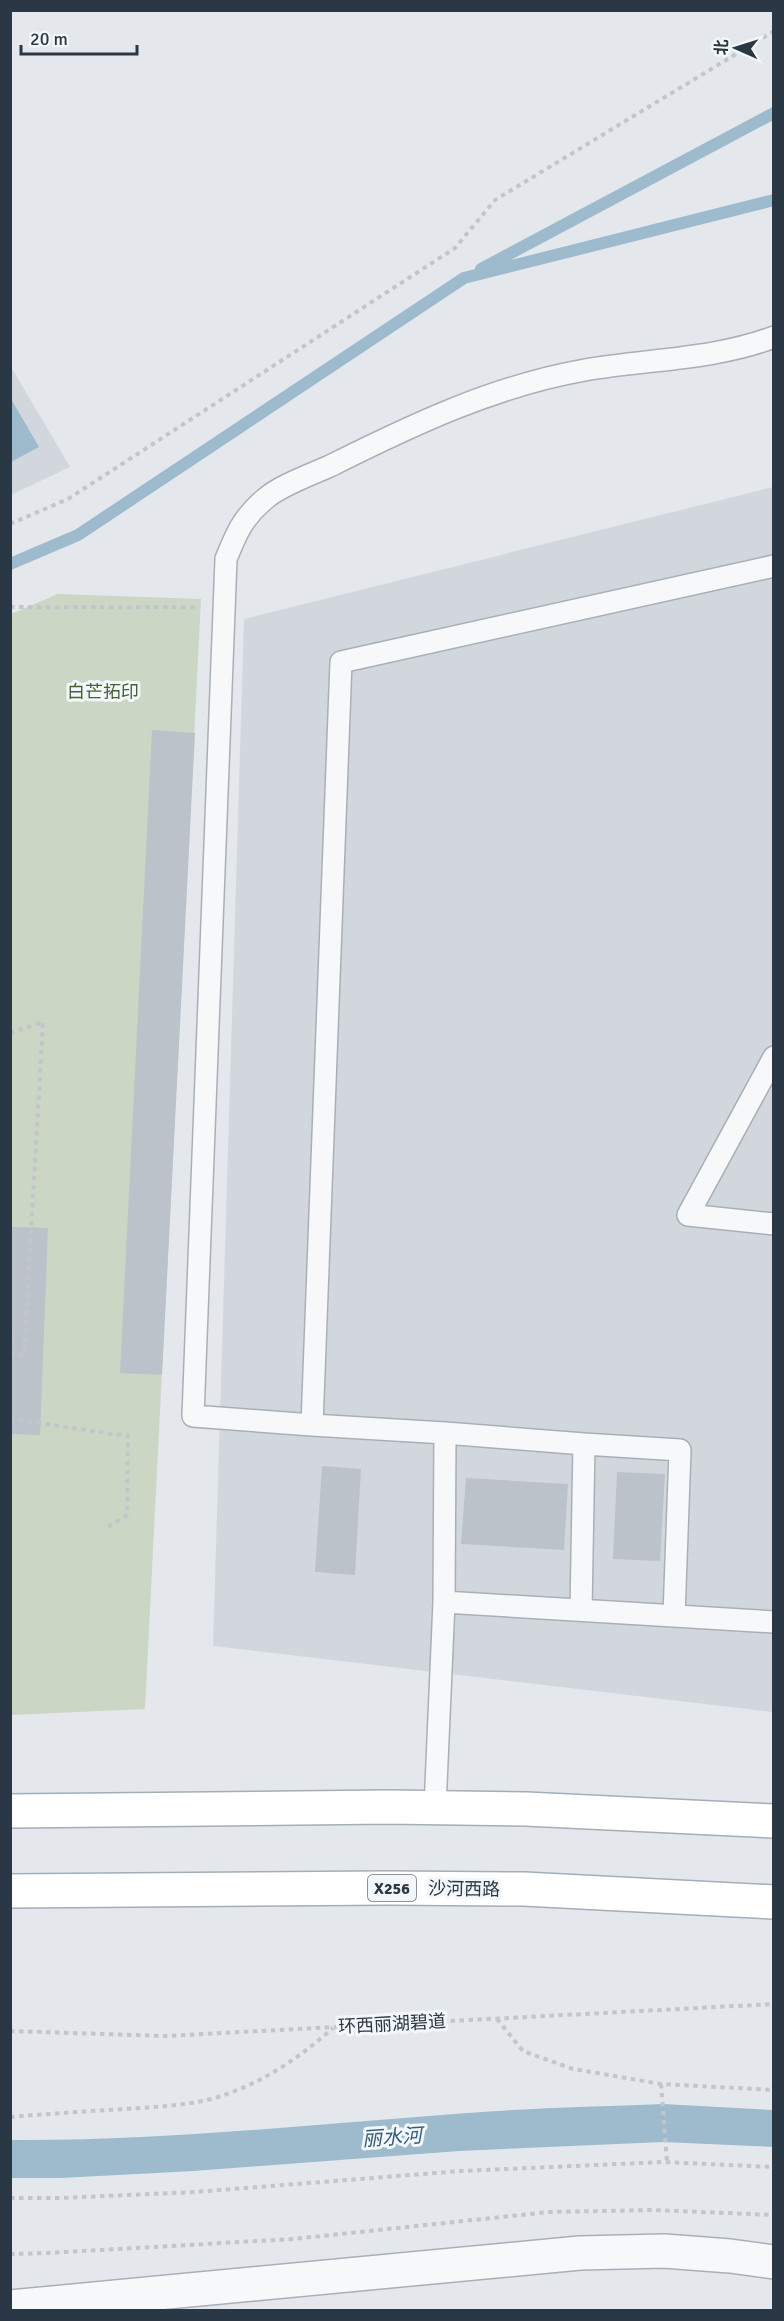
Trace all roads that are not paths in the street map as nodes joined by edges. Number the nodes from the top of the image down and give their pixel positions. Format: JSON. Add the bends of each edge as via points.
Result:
{"nodes":[{"id":1,"x":774,"y":338,"type":"edge"},
{"id":2,"x":774,"y":566,"type":"edge"},
{"id":3,"x":774,"y":1057,"type":"edge"},
{"id":4,"x":774,"y":1224,"type":"edge"},
{"id":5,"x":312,"y":1425,"type":"junction"},
{"id":6,"x":445,"y":1433,"type":"junction"},
{"id":7,"x":584,"y":1444,"type":"junction"},
{"id":8,"x":444,"y":1602,"type":"junction"},
{"id":9,"x":581,"y":1611,"type":"junction"},
{"id":10,"x":674,"y":1616,"type":"junction"},
{"id":11,"x":774,"y":1622,"type":"edge"},
{"id":12,"x":435,"y":1808,"type":"junction"},
{"id":13,"x":10,"y":1811,"type":"edge"},
{"id":14,"x":774,"y":1821,"type":"edge"},
{"id":15,"x":10,"y":1891,"type":"edge"},
{"id":16,"x":774,"y":1902,"type":"edge"},
{"id":17,"x":774,"y":2262,"type":"edge"},
{"id":18,"x":10,"y":2307,"type":"edge"}],
"edges":[{"from":1,"to":5,"type":"lane","via":[[706,355],[584,370],[497,392],[414,424],[266,498],[240,525],[226,559],[193,1416]]},
{"from":2,"to":5,"type":"lane","via":[[341,662]]},
{"from":3,"to":4,"type":"lane","via":[[688,1215]]},
{"from":5,"to":6,"type":"lane"},
{"from":6,"to":7,"type":"lane"},
{"from":6,"to":8,"type":"lane"},
{"from":7,"to":9,"type":"lane"},
{"from":7,"to":10,"type":"lane","via":[[680,1450]]},
{"from":8,"to":9,"type":"lane"},
{"from":8,"to":12,"type":"lane"},
{"from":9,"to":10,"type":"lane"},
{"from":10,"to":11,"type":"lane"},
{"from":12,"to":13,"type":"main road"},
{"from":12,"to":14,"type":"main road"},
{"from":15,"to":16,"type":"main road","name":"沙河西路","number":"X256","via":[[524,1889]]},
{"from":17,"to":18,"type":"street","via":[[664,2250],[580,2253]]}]}
